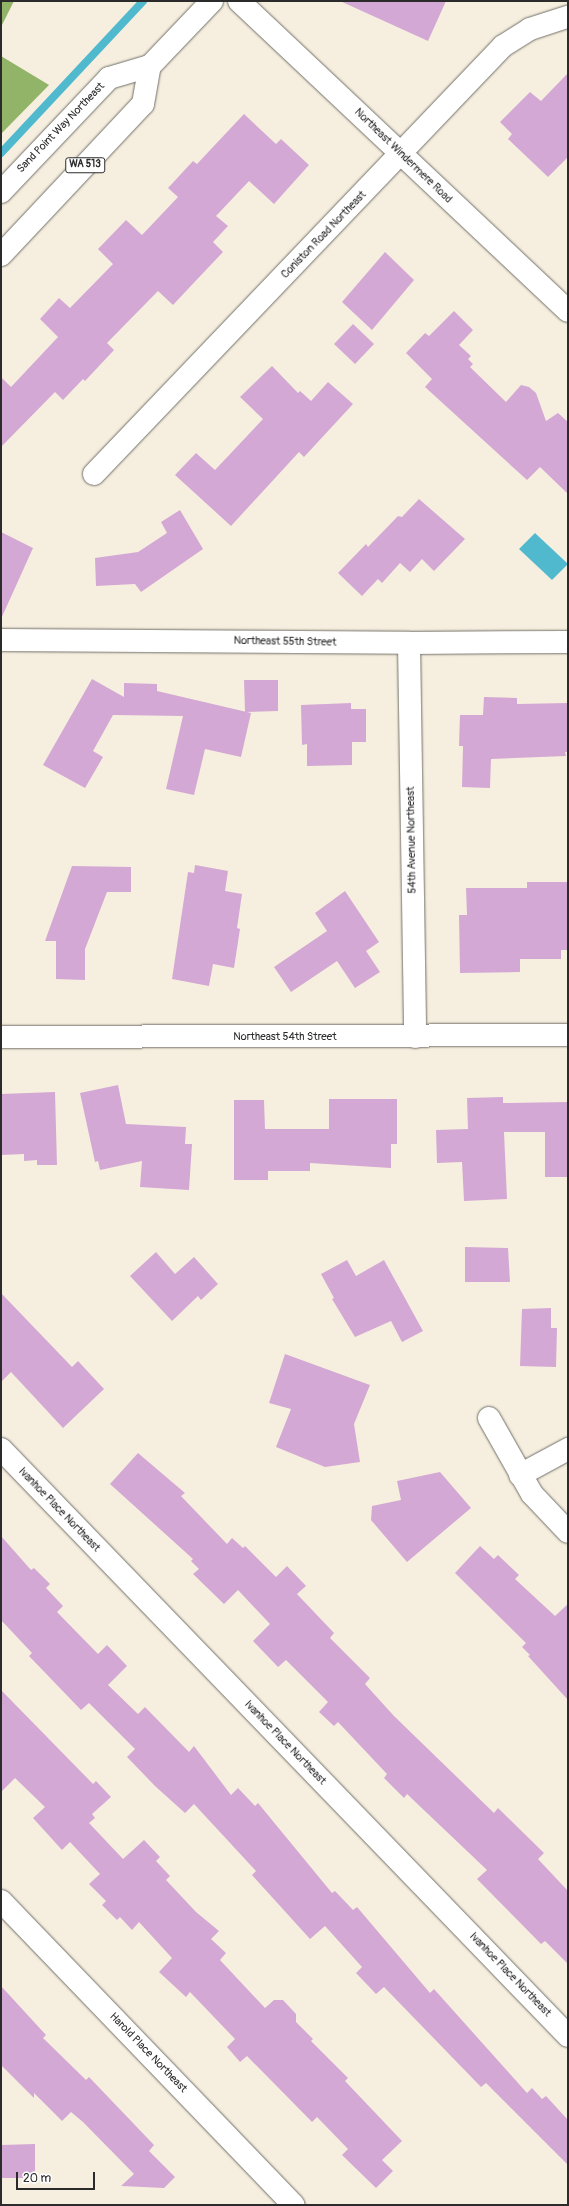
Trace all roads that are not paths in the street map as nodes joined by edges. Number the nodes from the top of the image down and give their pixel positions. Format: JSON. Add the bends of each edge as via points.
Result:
{"nodes":[{"id":1,"x":212,"y":1,"type":"edge"},
{"id":2,"x":239,"y":1,"type":"edge"},
{"id":3,"x":568,"y":17,"type":"edge"},
{"id":4,"x":150,"y":66,"type":"junction"},
{"id":5,"x":401,"y":155,"type":"junction"},
{"id":6,"x":1,"y":192,"type":"edge"},
{"id":7,"x":1,"y":255,"type":"edge"},
{"id":8,"x":568,"y":311,"type":"edge"},
{"id":9,"x":94,"y":474,"type":"dead end"},
{"id":10,"x":1,"y":640,"type":"edge"},
{"id":11,"x":568,"y":642,"type":"edge"},
{"id":12,"x":409,"y":643,"type":"junction"},
{"id":13,"x":568,"y":1035,"type":"edge"},
{"id":14,"x":415,"y":1036,"type":"junction"},
{"id":15,"x":1,"y":1038,"type":"edge"},
{"id":16,"x":490,"y":1418,"type":"dead end"},
{"id":17,"x":1,"y":1449,"type":"edge"},
{"id":18,"x":568,"y":1449,"type":"edge"},
{"id":19,"x":520,"y":1475,"type":"junction"},
{"id":20,"x":568,"y":1532,"type":"edge"},
{"id":21,"x":1,"y":1901,"type":"edge"},
{"id":22,"x":568,"y":2036,"type":"edge"},
{"id":23,"x":294,"y":2205,"type":"edge"}],
"edges":[{"from":1,"to":4,"type":"street"},
{"from":2,"to":5,"type":"street","name":"Northeast Windermere Road"},
{"from":3,"to":5,"type":"street","name":"Coniston Road Northeast","via":[[530,29],[502,46]]},
{"from":4,"to":6,"type":"street","name":"Sand Point Way Northeast","via":[[109,78]]},
{"from":4,"to":7,"type":"street","number":"WA 513","via":[[143,104]]},
{"from":5,"to":8,"type":"street","name":"Northeast Windermere Road"},
{"from":5,"to":9,"type":"street","name":"Coniston Road Northeast"},
{"from":10,"to":12,"type":"street","name":"Northeast 55th Street"},
{"from":11,"to":12,"type":"street","name":"Northeast 55th Street"},
{"from":12,"to":14,"type":"street","name":"54th Avenue Northeast"},
{"from":13,"to":14,"type":"street","name":"Northeast 54th Street"},
{"from":14,"to":15,"type":"street","name":"Northeast 54th Street"},
{"from":16,"to":19,"type":"street"},
{"from":17,"to":22,"type":"street","name":"Ivanhoe Place Northeast"},
{"from":18,"to":19,"type":"street"},
{"from":19,"to":20,"type":"street","via":[[532,1494]]},
{"from":21,"to":23,"type":"street","name":"Harold Place Northeast"}]}
